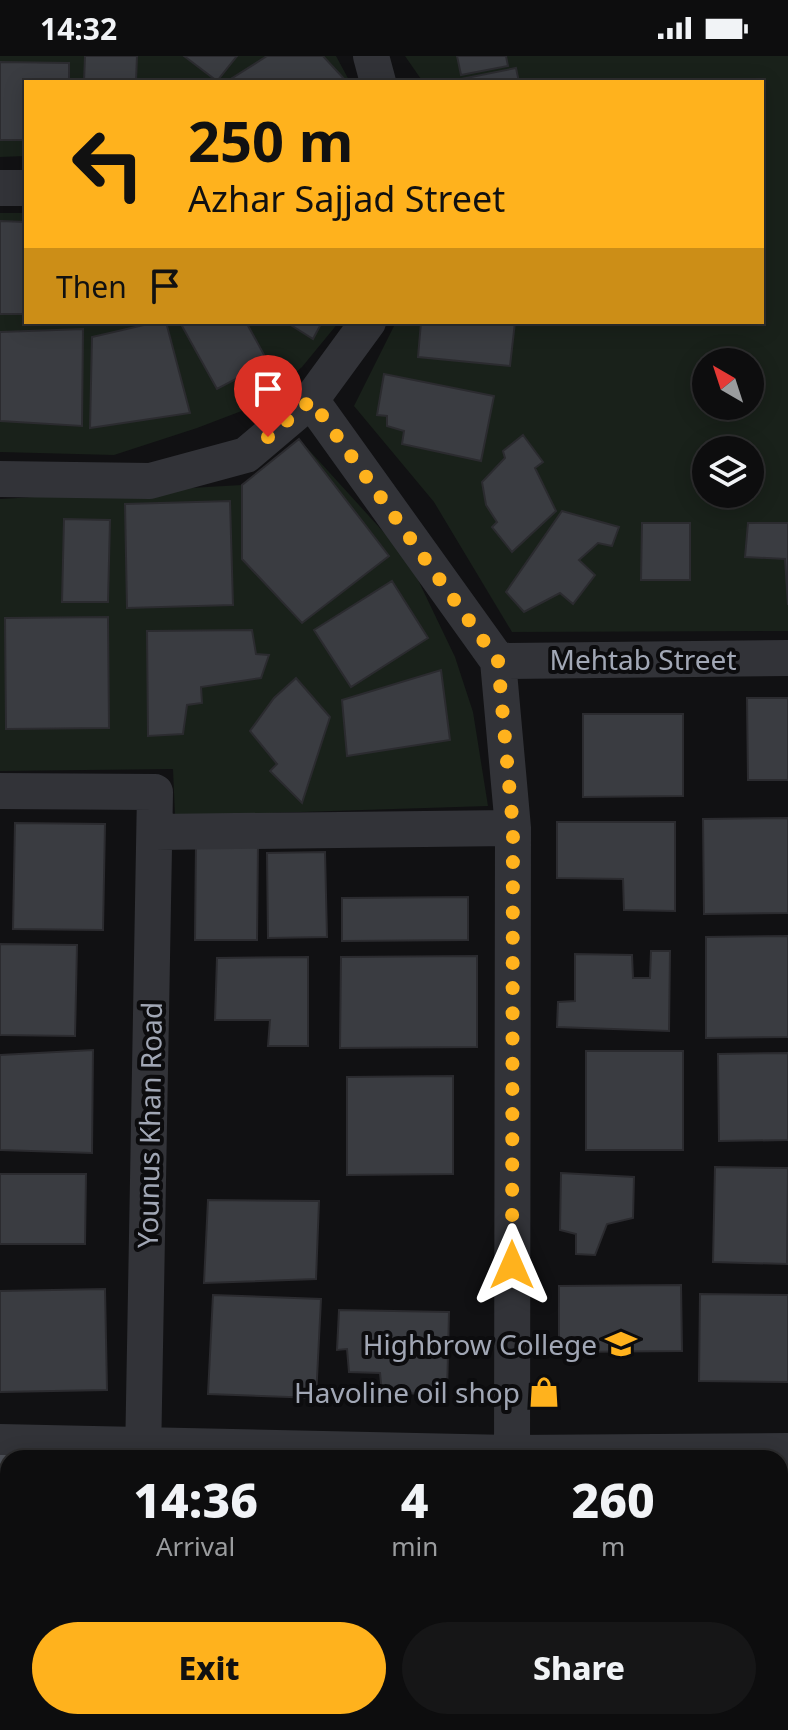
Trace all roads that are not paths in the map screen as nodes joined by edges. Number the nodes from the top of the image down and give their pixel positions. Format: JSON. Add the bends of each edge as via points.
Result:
{"nodes":[{"id":1,"x":371,"y":56,"type":"edge"},
{"id":2,"x":377,"y":80,"type":"edge"},
{"id":3,"x":0,"y":188,"type":"edge"},
{"id":4,"x":24,"y":188,"type":"edge"},
{"id":5,"x":367,"y":324,"type":"edge"},
{"id":6,"x":311,"y":400,"type":"junction"},
{"id":7,"x":0,"y":479,"type":"edge"},
{"id":8,"x":788,"y":658,"type":"edge"},
{"id":9,"x":498,"y":661,"type":"junction"},
{"id":10,"x":0,"y":791,"type":"edge"},
{"id":11,"x":513,"y":828,"type":"junction"},
{"id":12,"x":155,"y":832,"type":"junction"},
{"id":13,"x":0,"y":1442,"type":"edge"},
{"id":14,"x":143,"y":1450,"type":"edge"},
{"id":15,"x":511,"y":1450,"type":"edge"}],
"edges":[{"from":1,"to":2,"type":"street"},
{"from":3,"to":4,"type":"street"},
{"from":5,"to":6,"type":"street"},
{"from":6,"to":7,"type":"street","via":[[246,455],[150,481]]},
{"from":6,"to":9,"type":"street"},
{"from":8,"to":9,"type":"street","name":"Mehtab Street"},
{"from":9,"to":11,"type":"street"},
{"from":10,"to":12,"type":"street","name":"Younus Khan Road","via":[[155,792]]},
{"from":11,"to":12,"type":"street"},
{"from":11,"to":15,"type":"street"},
{"from":12,"to":14,"type":"street","name":"Younus Khan Road"},
{"from":13,"to":14,"type":"street"}]}
